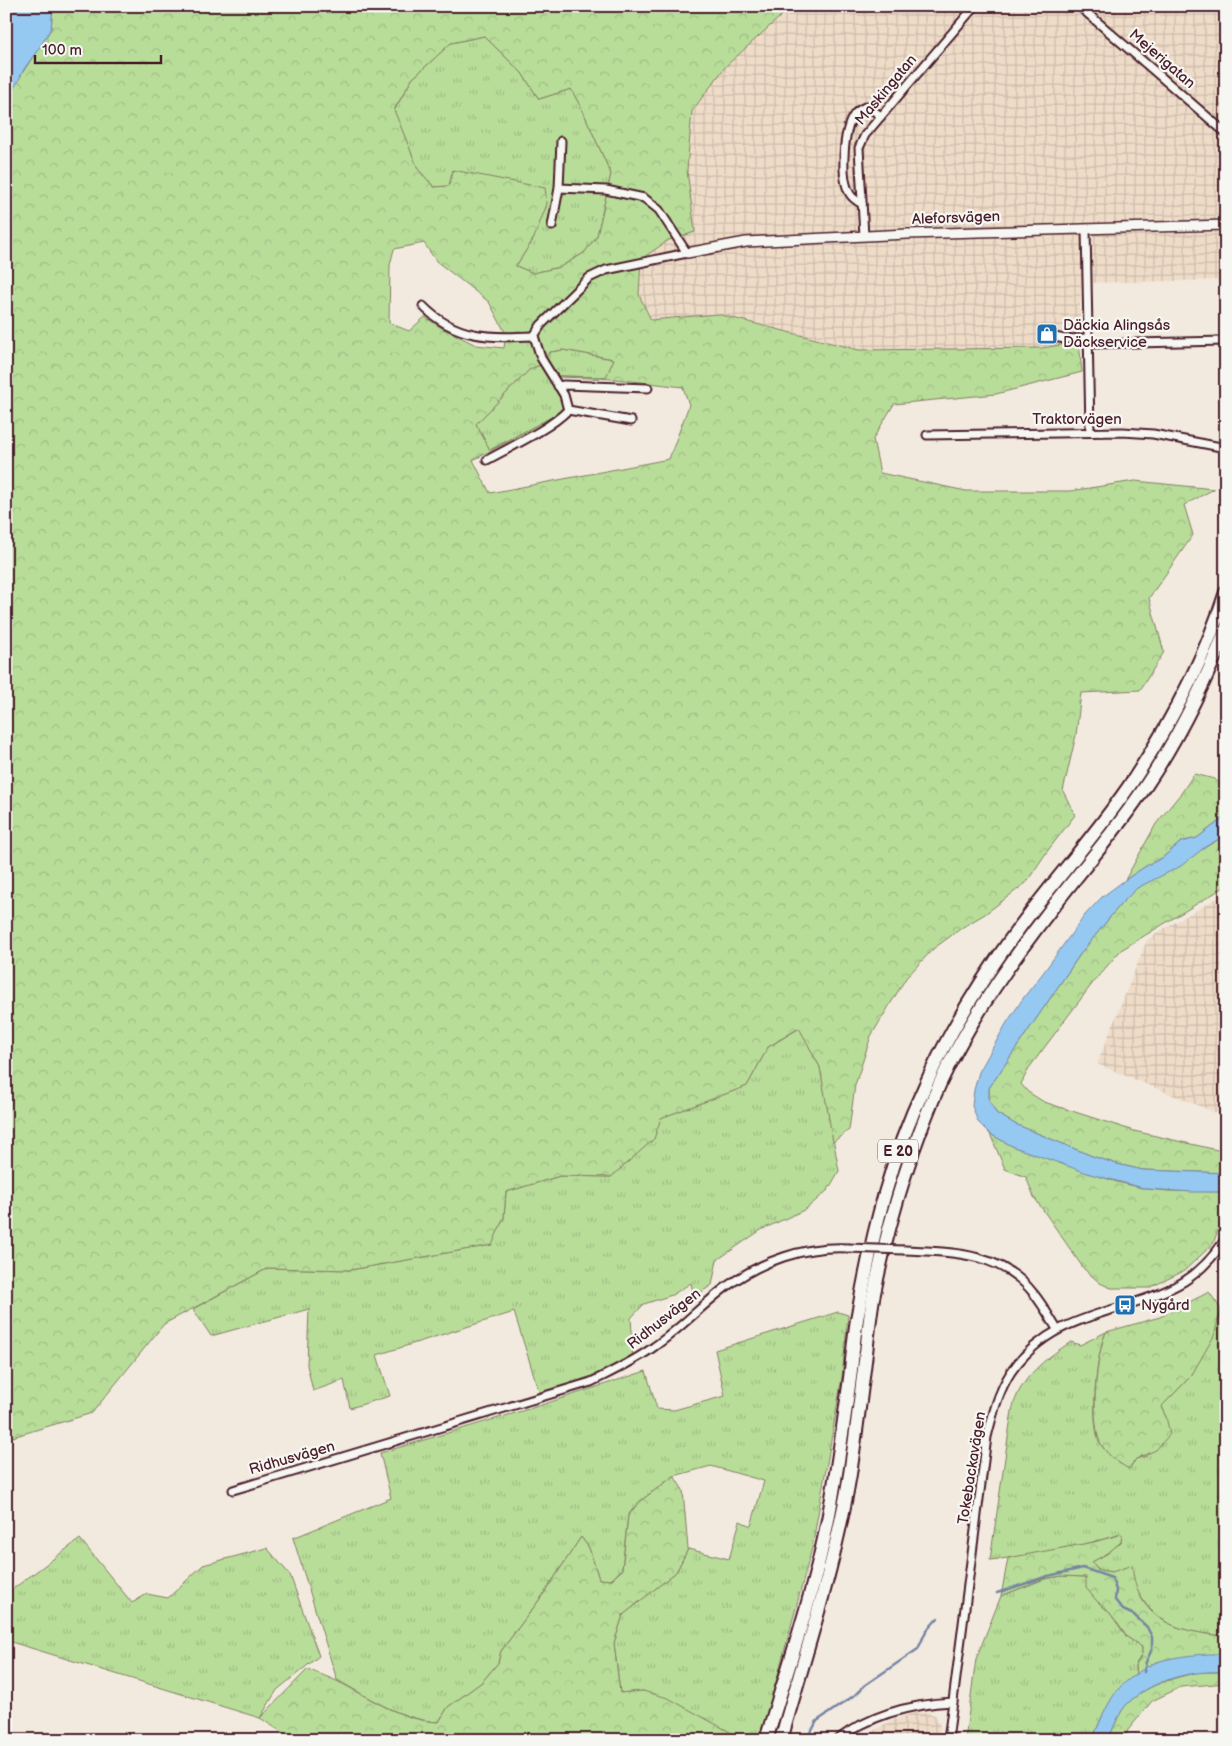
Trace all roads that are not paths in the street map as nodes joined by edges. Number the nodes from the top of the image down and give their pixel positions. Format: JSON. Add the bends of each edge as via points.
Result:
{"nodes":[{"id":1,"x":975,"y":6,"type":"edge"},
{"id":2,"x":1079,"y":6,"type":"edge"},
{"id":3,"x":881,"y":116,"type":"junction"},
{"id":4,"x":1226,"y":133,"type":"edge"},
{"id":5,"x":561,"y":141,"type":"dead end"},
{"id":6,"x":560,"y":188,"type":"junction"},
{"id":7,"x":862,"y":204,"type":"junction"},
{"id":8,"x":1226,"y":225,"type":"edge"},
{"id":9,"x":552,"y":226,"type":"dead end"},
{"id":10,"x":1086,"y":229,"type":"junction"},
{"id":11,"x":864,"y":236,"type":"junction"},
{"id":12,"x":687,"y":253,"type":"junction"},
{"id":13,"x":423,"y":306,"type":"dead end"},
{"id":14,"x":534,"y":336,"type":"junction"},
{"id":15,"x":1049,"y":336,"type":"dead end"},
{"id":16,"x":1089,"y":341,"type":"junction"},
{"id":17,"x":1226,"y":342,"type":"edge"},
{"id":18,"x":558,"y":386,"type":"junction"},
{"id":19,"x":648,"y":388,"type":"dead end"},
{"id":20,"x":568,"y":410,"type":"junction"},
{"id":21,"x":632,"y":421,"type":"dead end"},
{"id":22,"x":1090,"y":432,"type":"junction"},
{"id":23,"x":927,"y":435,"type":"dead end"},
{"id":24,"x":1226,"y":448,"type":"edge"},
{"id":25,"x":487,"y":460,"type":"dead end"},
{"id":26,"x":1226,"y":592,"type":"edge"},
{"id":27,"x":1226,"y":630,"type":"edge"},
{"id":28,"x":1226,"y":1238,"type":"edge"},
{"id":29,"x":1057,"y":1329,"type":"junction"},
{"id":30,"x":233,"y":1490,"type":"dead end"},
{"id":31,"x":953,"y":1702,"type":"junction"},
{"id":32,"x":766,"y":1740,"type":"edge"},
{"id":33,"x":781,"y":1740,"type":"edge"},
{"id":34,"x":837,"y":1740,"type":"edge"},
{"id":35,"x":948,"y":1740,"type":"edge"}],
"edges":[{"from":1,"to":3,"type":"street","name":"Maskingatan"},
{"from":2,"to":4,"type":"street","name":"Mejerigatan"},
{"from":3,"to":7,"type":"street","name":"Maskingatan","via":[[859,148]]},
{"from":3,"to":7,"type":"street","via":[[867,106],[859,110],[847,134],[844,182],[850,195]]},
{"from":5,"to":6,"type":"street"},
{"from":6,"to":9,"type":"street"},
{"from":6,"to":12,"type":"street","via":[[606,190],[644,198],[659,210]]},
{"from":7,"to":11,"type":"street","name":"Maskingatan"},
{"from":8,"to":10,"type":"street","name":"Aleforsvägen"},
{"from":10,"to":11,"type":"street","name":"Aleforsvägen"},
{"from":10,"to":16,"type":"street"},
{"from":11,"to":12,"type":"street","name":"Aleforsvägen","via":[[746,242]]},
{"from":12,"to":14,"type":"street","name":"Aleforsvägen","via":[[606,270],[588,278],[541,324]]},
{"from":13,"to":14,"type":"street","via":[[444,324],[470,335]]},
{"from":14,"to":18,"type":"street","via":[[541,358]]},
{"from":15,"to":16,"type":"street"},
{"from":16,"to":17,"type":"street"},
{"from":16,"to":22,"type":"street"},
{"from":18,"to":19,"type":"street"},
{"from":18,"to":20,"type":"street"},
{"from":20,"to":21,"type":"street"},
{"from":20,"to":25,"type":"street"},
{"from":22,"to":23,"type":"street","name":"Traktorvägen"},
{"from":22,"to":24,"type":"street","name":"Traktorvägen","via":[[1152,434]]},
{"from":26,"to":32,"type":"highway","number":"E 20","via":[[1199,662],[1167,725],[1112,810],[991,967],[952,1031],[911,1116],[879,1210],[860,1302],[844,1424],[822,1548]]},
{"from":27,"to":33,"type":"highway","number":"E 20","via":[[1178,733],[1145,787],[1000,978],[962,1041],[925,1119],[898,1193],[873,1301],[850,1474],[834,1555]]},
{"from":28,"to":29,"type":"street","name":"Tokebackavägen","via":[[1216,1253],[1185,1281],[1150,1298],[1085,1317]]},
{"from":29,"to":30,"type":"street","name":"Ridhusvägen","bridge":true,"via":[[1034,1293],[1021,1280],[1006,1269],[971,1255],[848,1248],[810,1250],[785,1255],[726,1287],[656,1346],[591,1382]]},
{"from":29,"to":31,"type":"street","name":"Tokebackavägen","via":[[1031,1349],[1011,1373],[996,1401],[987,1437]]},
{"from":31,"to":34,"type":"street","via":[[895,1711]]},
{"from":31,"to":35,"type":"street","name":"Tokebackavägen"}]}
